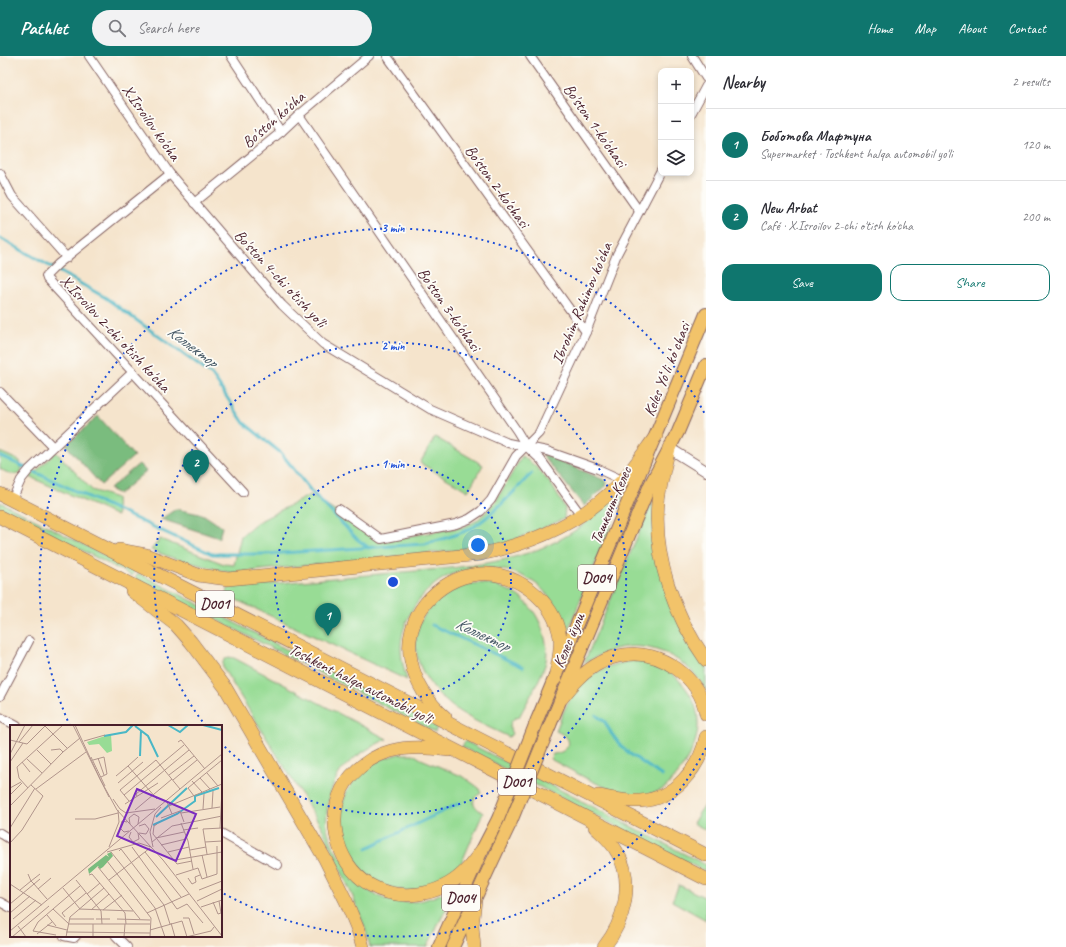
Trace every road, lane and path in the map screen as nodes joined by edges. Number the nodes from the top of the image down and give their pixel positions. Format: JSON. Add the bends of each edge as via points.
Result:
{"nodes":[{"id":1,"x":89,"y":56,"type":"edge"},
{"id":2,"x":231,"y":56,"type":"edge"},
{"id":3,"x":370,"y":56,"type":"edge"},
{"id":4,"x":387,"y":56,"type":"edge"},
{"id":5,"x":530,"y":56,"type":"edge"},
{"id":6,"x":692,"y":56,"type":"edge"},
{"id":7,"x":706,"y":78,"type":"edge"},
{"id":8,"x":706,"y":86,"type":"edge"},
{"id":9,"x":694,"y":108,"type":"edge"},
{"id":10,"x":299,"y":114,"type":"junction"},
{"id":11,"x":281,"y":132,"type":"junction"},
{"id":12,"x":0,"y":173,"type":"edge"},
{"id":13,"x":170,"y":174,"type":"junction"},
{"id":14,"x":658,"y":176,"type":"edge"},
{"id":15,"x":194,"y":203,"type":"junction"},
{"id":16,"x":639,"y":211,"type":"junction"},
{"id":17,"x":67,"y":258,"type":"junction"},
{"id":18,"x":706,"y":314,"type":"edge"},
{"id":19,"x":586,"y":332,"type":"junction"},
{"id":20,"x":706,"y":365,"type":"edge"},
{"id":21,"x":133,"y":372,"type":"junction"},
{"id":22,"x":0,"y":392,"type":"edge"},
{"id":23,"x":656,"y":436,"type":"junction"},
{"id":24,"x":526,"y":446,"type":"junction"},
{"id":25,"x":53,"y":447,"type":"junction"},
{"id":26,"x":669,"y":448,"type":"junction"},
{"id":27,"x":706,"y":471,"type":"edge"},
{"id":28,"x":622,"y":480,"type":"junction"},
{"id":29,"x":243,"y":492,"type":"dead end"},
{"id":30,"x":6,"y":497,"type":"edge"},
{"id":31,"x":339,"y":509,"type":"dead end"},
{"id":32,"x":581,"y":515,"type":"junction"},
{"id":33,"x":0,"y":517,"type":"edge"},
{"id":34,"x":104,"y":547,"type":"junction"},
{"id":35,"x":105,"y":571,"type":"junction"},
{"id":36,"x":28,"y":641,"type":"dead end"},
{"id":37,"x":706,"y":660,"type":"edge"},
{"id":38,"x":554,"y":679,"type":"junction"},
{"id":39,"x":0,"y":696,"type":"edge"},
{"id":40,"x":562,"y":698,"type":"junction"},
{"id":41,"x":706,"y":714,"type":"edge"},
{"id":42,"x":0,"y":717,"type":"edge"},
{"id":43,"x":15,"y":725,"type":"edge"},
{"id":44,"x":462,"y":731,"type":"junction"},
{"id":45,"x":706,"y":737,"type":"edge"},
{"id":46,"x":454,"y":750,"type":"junction"},
{"id":47,"x":586,"y":794,"type":"junction"},
{"id":48,"x":580,"y":814,"type":"junction"},
{"id":49,"x":0,"y":833,"type":"edge"},
{"id":50,"x":222,"y":834,"type":"edge"},
{"id":51,"x":10,"y":839,"type":"edge"},
{"id":52,"x":482,"y":850,"type":"junction"},
{"id":53,"x":706,"y":855,"type":"edge"},
{"id":54,"x":278,"y":865,"type":"dead end"},
{"id":55,"x":706,"y":879,"type":"edge"},
{"id":56,"x":475,"y":900,"type":"junction"},
{"id":57,"x":0,"y":902,"type":"edge"},
{"id":58,"x":10,"y":907,"type":"edge"},
{"id":59,"x":117,"y":937,"type":"edge"},
{"id":60,"x":127,"y":947,"type":"edge"},
{"id":61,"x":363,"y":947,"type":"edge"},
{"id":62,"x":439,"y":947,"type":"edge"},
{"id":63,"x":453,"y":947,"type":"edge"},
{"id":64,"x":474,"y":947,"type":"edge"},
{"id":65,"x":604,"y":947,"type":"edge"}],
"edges":[{"from":1,"to":13,"type":"street","name":"X.Isroilov ko'cha"},
{"from":2,"to":11,"type":"street"},
{"from":3,"to":10,"type":"street","name":"Bo'ston ko'cha"},
{"from":4,"to":19,"type":"street","name":"Bo'ston 2-ko'chasi"},
{"from":5,"to":16,"type":"street","name":"Bo'ston 1-ko'chasi"},
{"from":6,"to":7,"type":"street"},
{"from":8,"to":9,"type":"street"},
{"from":10,"to":11,"type":"street","name":"Bo'ston ko'cha"},
{"from":10,"to":24,"type":"street","name":"Bo'ston 3-ko'chasi"},
{"from":11,"to":15,"type":"street","name":"Bo'ston ko'cha"},
{"from":12,"to":17,"type":"street","via":[[12,196]]},
{"from":13,"to":15,"type":"street","name":"X.Isroilov ko'cha"},
{"from":13,"to":17,"type":"street","name":"X.Isroilov 2-chi o'tish ko'cha"},
{"from":14,"to":16,"type":"street","name":"Ibrohim Rahimov ko'cha"},
{"from":15,"to":24,"type":"street","name":"Bo'ston 4-chi o'tish yo'li","via":[[282,305],[323,344],[430,409],[508,443]]},
{"from":16,"to":19,"type":"street","name":"Ibrohim Rahimov ko'cha","via":[[617,254]]},
{"from":17,"to":21,"type":"street","name":"X.Isroilov 2-chi o'tish ko'cha","via":[[51,270],[46,276],[47,279]]},
{"from":18,"to":23,"type":"main road","name":"Keles Yoʻli koʻchasi"},
{"from":19,"to":24,"type":"street","name":"Ibrohim Rahimov ko'cha","via":[[539,433]]},
{"from":20,"to":26,"type":"main road"},
{"from":21,"to":25,"type":"street"},
{"from":21,"to":29,"type":"street","name":"X.Isroilov 2-chi o'tish ko'cha"},
{"from":22,"to":25,"type":"street"},
{"from":23,"to":28,"type":"highway"},
{"from":23,"to":38,"type":"main road","name":"Ташкент-Келес","number":"D004"},
{"from":24,"to":28,"type":"street","name":"Bo'ston 4-chi o'tish yo'li","via":[[547,451]]},
{"from":24,"to":31,"type":"street","name":"Ibrohim Rahimov ko'cha","via":[[516,456],[491,500],[481,511],[456,524],[381,539]]},
{"from":24,"to":32,"type":"street","name":"Bo'ston 3-ko'chasi","via":[[541,460]]},
{"from":25,"to":30,"type":"street"},
{"from":26,"to":27,"type":"street"},
{"from":26,"to":37,"type":"highway","via":[[658,502],[662,559],[679,615]]},
{"from":26,"to":40,"type":"main road","name":"Келес йули","number":"D004","via":[[650,485]]},
{"from":28,"to":32,"type":"highway"},
{"from":30,"to":34,"type":"highway","name":"Toshkent halqa avtomobil yo'li","number":"D001"},
{"from":32,"to":34,"type":"highway","via":[[535,539],[481,554],[228,579],[198,575],[146,555]]},
{"from":33,"to":35,"type":"highway","name":"Toshkent halqa avtomobil yo'li","number":"D001"},
{"from":34,"to":44,"type":"highway","name":"Toshkent halqa avtomobil yo'li","number":"D001"},
{"from":35,"to":46,"type":"highway","name":"Toshkent halqa avtomobil yo'li","number":"D001"},
{"from":35,"to":61,"type":"highway","via":[[176,626],[225,687],[328,866],[346,901]]},
{"from":36,"to":39,"type":"street"},
{"from":38,"to":44,"type":"highway","via":[[560,655],[559,634],[547,606],[533,592],[502,576],[479,574],[467,576],[447,585],[430,598],[417,616],[411,628],[409,655],[416,678],[427,698],[443,716]]},
{"from":38,"to":52,"type":"main road","name":"Ташкент-Келес","number":"D004","bridge":true,"via":[[498,819]]},
{"from":40,"to":41,"type":"highway","via":[[579,678],[601,662],[624,654],[644,656],[665,662],[682,672],[695,687]]},
{"from":40,"to":56,"type":"main road","name":"Келес йули","number":"D004","bridge":true,"via":[[510,824]]},
{"from":42,"to":43,"type":"street"},
{"from":44,"to":47,"type":"highway","name":"Toshkent halqa avtomobil yo'li","number":"D001"},
{"from":45,"to":47,"type":"highway","via":[[696,765],[668,793],[635,801]]},
{"from":46,"to":48,"type":"highway","name":"Toshkent halqa avtomobil yo'li","number":"D001"},
{"from":46,"to":52,"type":"highway","via":[[402,749],[382,753],[364,763],[339,795],[335,809],[335,833],[343,855],[361,879],[380,890],[403,895],[434,891],[451,882],[463,874]]},
{"from":47,"to":53,"type":"highway","name":"Toshkent halqa avtomobil yo'li","number":"D001"},
{"from":48,"to":55,"type":"highway","name":"Toshkent halqa avtomobil yo'li","number":"D001"},
{"from":48,"to":65,"type":"highway","via":[[608,840],[618,853],[624,869],[624,905],[615,929]]},
{"from":49,"to":51,"type":"street"},
{"from":50,"to":54,"type":"street"},
{"from":52,"to":62,"type":"main road","number":"D004"},
{"from":56,"to":63,"type":"main road","number":"D004"},
{"from":56,"to":64,"type":"highway","via":[[472,926]]},
{"from":57,"to":58,"type":"street"},
{"from":59,"to":60,"type":"street"}]}
